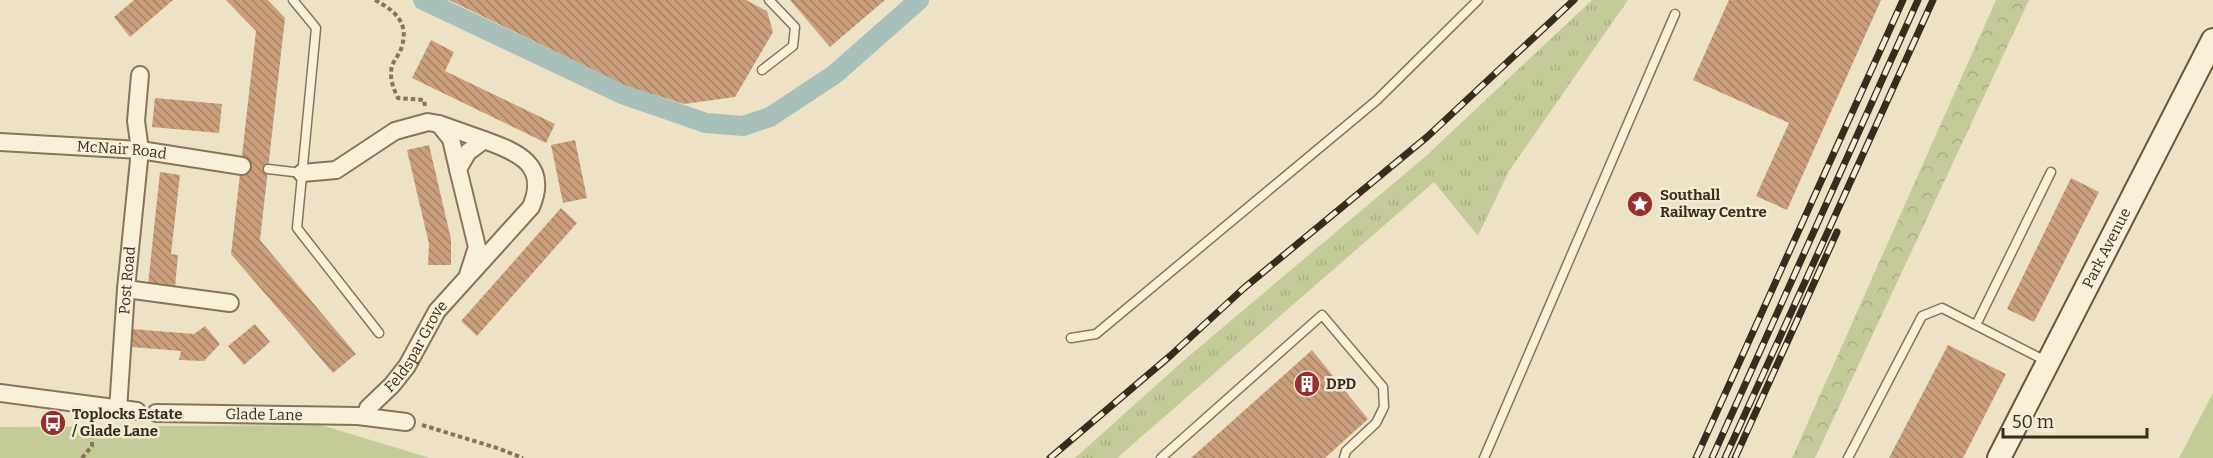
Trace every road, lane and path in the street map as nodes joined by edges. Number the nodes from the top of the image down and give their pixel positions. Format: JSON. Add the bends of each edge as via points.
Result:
{"nodes":[{"id":1,"x":293,"y":0,"type":"edge"},
{"id":2,"x":375,"y":0,"type":"edge"},
{"id":3,"x":769,"y":0,"type":"edge"},
{"id":4,"x":1478,"y":0,"type":"edge"},
{"id":5,"x":1675,"y":14,"type":"dead end"},
{"id":6,"x":2213,"y":40,"type":"edge"},
{"id":7,"x":762,"y":70,"type":"dead end"},
{"id":8,"x":140,"y":75,"type":"dead end"},
{"id":9,"x":433,"y":119,"type":"junction"},
{"id":10,"x":484,"y":140,"type":"junction"},
{"id":11,"x":0,"y":142,"type":"edge"},
{"id":12,"x":140,"y":150,"type":"junction"},
{"id":13,"x":242,"y":166,"type":"dead end"},
{"id":14,"x":268,"y":169,"type":"dead end"},
{"id":15,"x":458,"y":169,"type":"junction"},
{"id":16,"x":2051,"y":172,"type":"dead end"},
{"id":17,"x":302,"y":173,"type":"junction"},
{"id":18,"x":468,"y":275,"type":"junction"},
{"id":19,"x":126,"y":290,"type":"junction"},
{"id":20,"x":230,"y":303,"type":"dead end"},
{"id":21,"x":1976,"y":325,"type":"junction"},
{"id":22,"x":379,"y":333,"type":"dead end"},
{"id":23,"x":1071,"y":339,"type":"dead end"},
{"id":24,"x":2049,"y":363,"type":"junction"},
{"id":25,"x":0,"y":393,"type":"edge"},
{"id":26,"x":93,"y":406,"type":"junction"},
{"id":27,"x":118,"y":410,"type":"junction"},
{"id":28,"x":137,"y":411,"type":"joint"},
{"id":29,"x":156,"y":412,"type":"joint"},
{"id":30,"x":366,"y":416,"type":"junction"},
{"id":31,"x":406,"y":422,"type":"joint"},
{"id":32,"x":1345,"y":454,"type":"edge"},
{"id":33,"x":82,"y":458,"type":"edge"},
{"id":34,"x":523,"y":458,"type":"edge"},
{"id":35,"x":1161,"y":458,"type":"edge"},
{"id":36,"x":1337,"y":458,"type":"edge"},
{"id":37,"x":1484,"y":458,"type":"edge"},
{"id":38,"x":1848,"y":458,"type":"edge"},
{"id":39,"x":1999,"y":458,"type":"edge"}],
"edges":[{"from":1,"to":17,"type":"lane","via":[[316,28]]},
{"from":2,"to":9,"type":"path","via":[[390,8],[403,26],[400,52],[392,65],[392,86],[398,98],[424,100]]},
{"from":3,"to":7,"type":"lane","via":[[795,27],[793,46]]},
{"from":4,"to":23,"type":"lane","via":[[1377,100],[1096,334]]},
{"from":5,"to":37,"type":"lane"},
{"from":6,"to":24,"type":"street","name":"Park Avenue"},
{"from":8,"to":12,"type":"street","name":"Post Road","via":[[136,121]]},
{"from":9,"to":10,"type":"street","name":"Feldspar Grove"},
{"from":9,"to":15,"type":"street","name":"Feldspar Grove","via":[[451,140]]},
{"from":9,"to":17,"type":"street","name":"Feldspar Grove","via":[[395,131],[336,170]]},
{"from":10,"to":15,"type":"street","via":[[468,152]]},
{"from":10,"to":18,"type":"street","name":"Feldspar Grove","via":[[528,160],[538,191],[531,207]]},
{"from":11,"to":12,"type":"street","name":"McNair Road"},
{"from":12,"to":13,"type":"street","name":"McNair Road"},
{"from":12,"to":19,"type":"street","name":"Post Road"},
{"from":14,"to":17,"type":"lane"},
{"from":15,"to":18,"type":"street","name":"Feldspar Grove","via":[[477,247]]},
{"from":16,"to":21,"type":"lane"},
{"from":17,"to":22,"type":"lane","via":[[297,228]]},
{"from":18,"to":30,"type":"street","name":"Feldspar Grove","via":[[437,311],[407,366],[368,408]]},
{"from":19,"to":20,"type":"street"},
{"from":19,"to":27,"type":"street","name":"Post Road"},
{"from":21,"to":24,"type":"lane"},
{"from":21,"to":38,"type":"lane","via":[[1942,308],[1922,316]]},
{"from":24,"to":39,"type":"street","name":"Park Avenue"},
{"from":25,"to":26,"type":"street","name":"Glade Lane"},
{"from":26,"to":27,"type":"street","name":"Glade Lane"},
{"from":26,"to":33,"type":"path","via":[[92,446]]},
{"from":27,"to":28,"type":"street","name":"Glade Lane"},
{"from":28,"to":29,"type":"lane","name":"Glade Lane"},
{"from":29,"to":30,"type":"street","name":"Glade Lane"},
{"from":30,"to":31,"type":"street","name":"Glade Lane"},
{"from":31,"to":34,"type":"path"},
{"from":32,"to":35,"type":"lane","via":[[1376,423],[1384,407],[1383,387],[1322,315]]},
{"from":32,"to":36,"type":"lane"}]}
